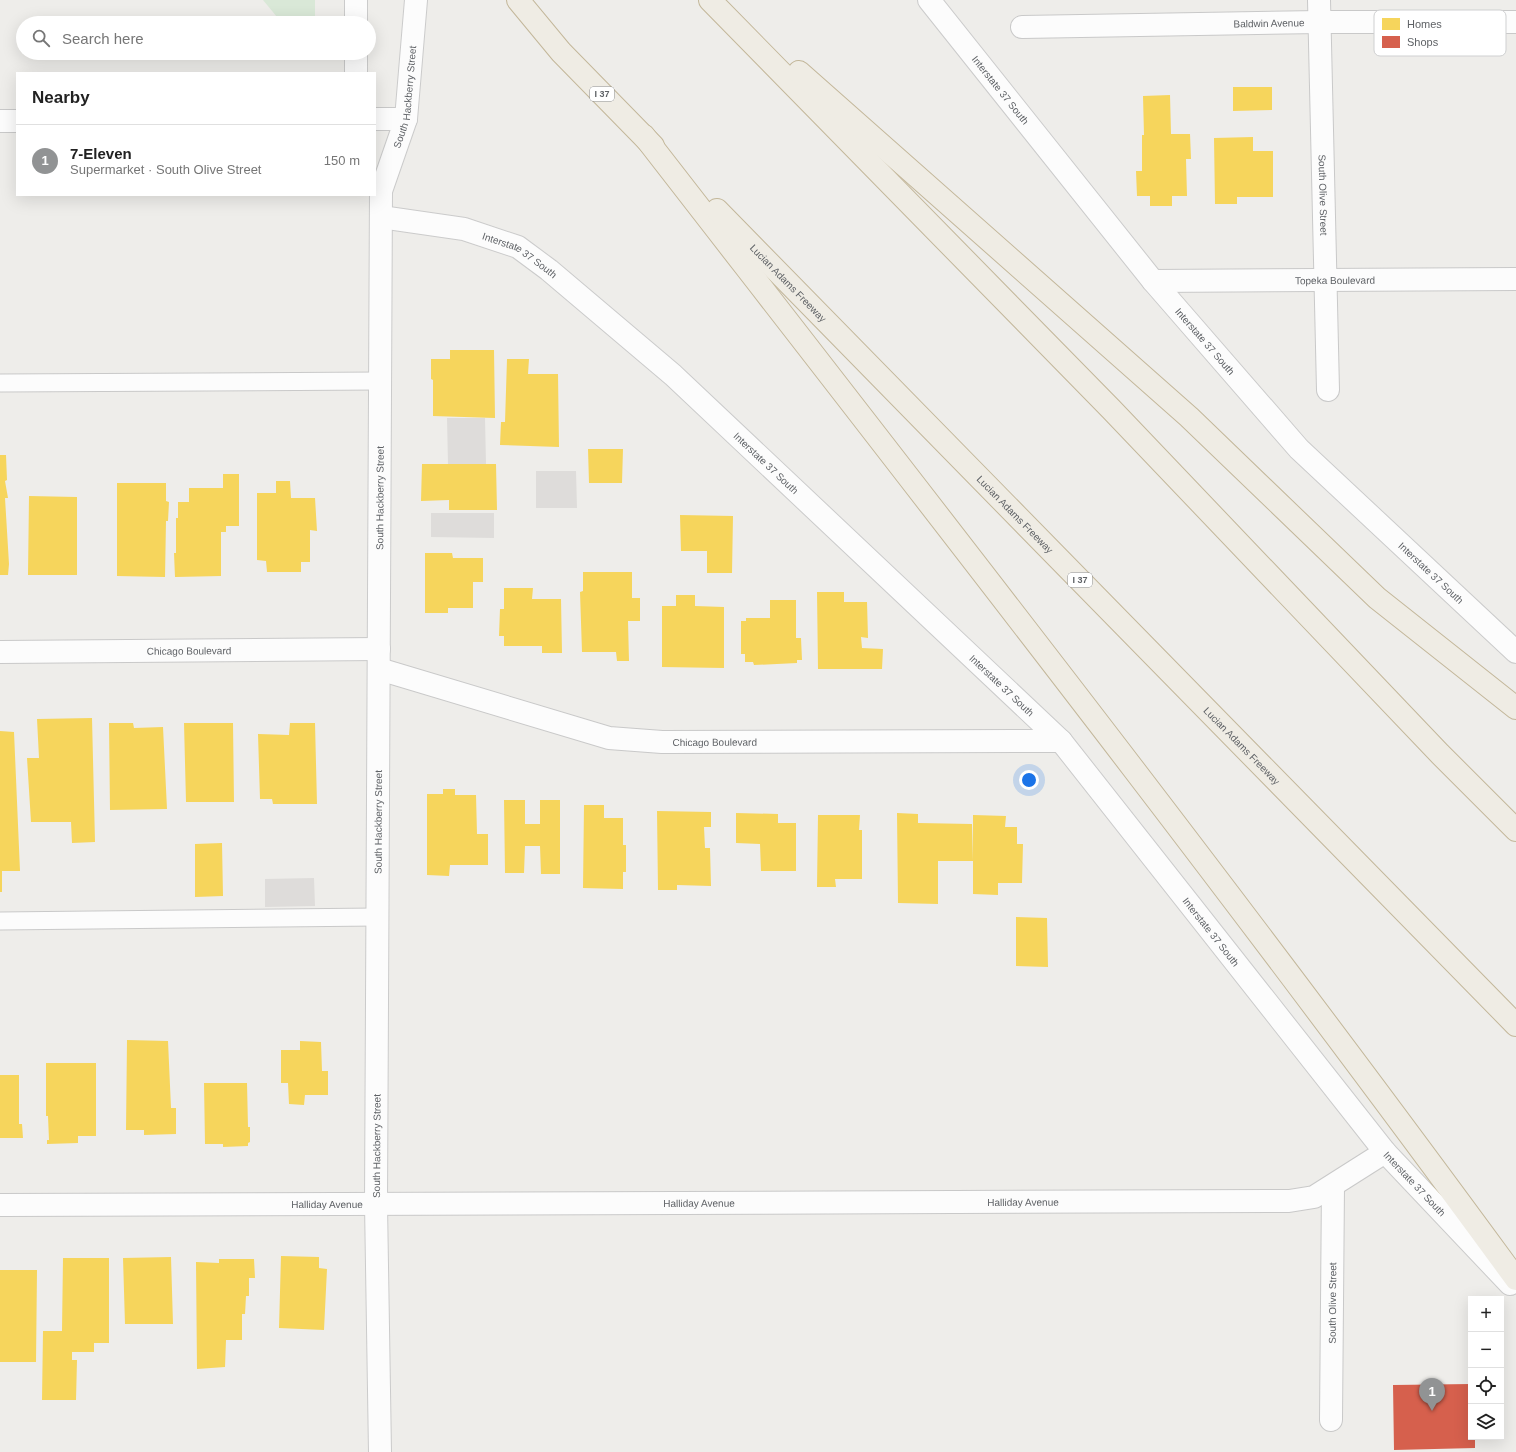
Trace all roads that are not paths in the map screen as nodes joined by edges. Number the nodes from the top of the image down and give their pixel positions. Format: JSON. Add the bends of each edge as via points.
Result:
{"nodes":[{"id":1,"x":356,"y":0,"type":"edge"},
{"id":2,"x":416,"y":0,"type":"edge"},
{"id":3,"x":518,"y":0,"type":"edge"},
{"id":4,"x":711,"y":0,"type":"edge"},
{"id":5,"x":929,"y":0,"type":"edge"},
{"id":6,"x":1319,"y":0,"type":"edge"},
{"id":7,"x":356,"y":16,"type":"edge"},
{"id":8,"x":1320,"y":22,"type":"junction"},
{"id":9,"x":1374,"y":22,"type":"edge"},
{"id":10,"x":1022,"y":27,"type":"dead end"},
{"id":11,"x":356,"y":60,"type":"edge"},
{"id":12,"x":356,"y":72,"type":"edge"},
{"id":13,"x":376,"y":119,"type":"edge"},
{"id":14,"x":406,"y":119,"type":"junction"},
{"id":15,"x":0,"y":121,"type":"edge"},
{"id":16,"x":16,"y":121,"type":"edge"},
{"id":17,"x":644,"y":136,"type":"junction"},
{"id":18,"x":378,"y":182,"type":"edge"},
{"id":19,"x":381,"y":217,"type":"junction"},
{"id":20,"x":1516,"y":279,"type":"edge"},
{"id":21,"x":1325,"y":280,"type":"junction"},
{"id":22,"x":1153,"y":281,"type":"junction"},
{"id":23,"x":380,"y":381,"type":"junction"},
{"id":24,"x":0,"y":383,"type":"edge"},
{"id":25,"x":1328,"y":390,"type":"dead end"},
{"id":26,"x":0,"y":652,"type":"edge"},
{"id":27,"x":1516,"y":652,"type":"edge"},
{"id":28,"x":379,"y":659,"type":"junction"},
{"id":29,"x":1516,"y":708,"type":"edge"},
{"id":30,"x":1061,"y":741,"type":"junction"},
{"id":31,"x":1516,"y":830,"type":"edge"},
{"id":32,"x":377,"y":917,"type":"junction"},
{"id":33,"x":0,"y":921,"type":"edge"},
{"id":34,"x":1516,"y":1025,"type":"edge"},
{"id":35,"x":1385,"y":1152,"type":"junction"},
{"id":36,"x":1333,"y":1186,"type":"junction"},
{"id":37,"x":376,"y":1204,"type":"junction"},
{"id":38,"x":0,"y":1205,"type":"edge"},
{"id":39,"x":1516,"y":1279,"type":"edge"},
{"id":40,"x":1516,"y":1290,"type":"edge"},
{"id":41,"x":1331,"y":1420,"type":"dead end"},
{"id":42,"x":380,"y":1452,"type":"edge"}],
"edges":[{"from":1,"to":7,"type":"street"},
{"from":2,"to":14,"type":"street","name":"South Hackberry Street"},
{"from":3,"to":17,"type":"highway","name":"Lucian Adams Freeway","number":"I 37","via":[[561,52]]},
{"from":4,"to":29,"type":"highway","via":[[761,38],[1190,417],[1377,598]]},
{"from":4,"to":31,"type":"highway","via":[[1111,409],[1440,754]]},
{"from":5,"to":22,"type":"street","name":"Interstate 37 South"},
{"from":6,"to":8,"type":"street","name":"South Olive Street"},
{"from":8,"to":9,"type":"street","name":"Baldwin Avenue"},
{"from":8,"to":10,"type":"street","name":"Baldwin Avenue"},
{"from":8,"to":21,"type":"street","name":"South Olive Street"},
{"from":11,"to":12,"type":"street"},
{"from":13,"to":14,"type":"street"},
{"from":14,"to":18,"type":"street","name":"South Hackberry Street"},
{"from":15,"to":16,"type":"street"},
{"from":17,"to":34,"type":"highway","name":"Lucian Adams Freeway","number":"I 37"},
{"from":17,"to":39,"type":"highway","via":[[1087,707]]},
{"from":18,"to":19,"type":"street","name":"South Hackberry Street"},
{"from":19,"to":23,"type":"street","name":"South Hackberry Street"},
{"from":19,"to":30,"type":"street","name":"Interstate 37 South","via":[[464,228],[518,247],[549,270],[672,375]]},
{"from":20,"to":21,"type":"street","name":"Topeka Boulevard"},
{"from":21,"to":22,"type":"street","name":"Topeka Boulevard"},
{"from":21,"to":25,"type":"street","name":"South Olive Street"},
{"from":22,"to":27,"type":"street","name":"Interstate 37 South","via":[[1299,448]]},
{"from":23,"to":24,"type":"lane"},
{"from":23,"to":28,"type":"street","name":"South Hackberry Street"},
{"from":26,"to":28,"type":"street","name":"Chicago Boulevard"},
{"from":28,"to":30,"type":"street","name":"Chicago Boulevard","via":[[609,738],[662,742]]},
{"from":28,"to":32,"type":"street","name":"South Hackberry Street"},
{"from":30,"to":35,"type":"street","name":"Interstate 37 South"},
{"from":32,"to":33,"type":"lane"},
{"from":32,"to":37,"type":"street","name":"South Hackberry Street"},
{"from":35,"to":36,"type":"street","name":"Halliday Avenue"},
{"from":35,"to":40,"type":"street","name":"Interstate 37 South"},
{"from":36,"to":37,"type":"street","name":"Halliday Avenue","via":[[1314,1197],[1289,1201]]},
{"from":36,"to":41,"type":"street","name":"South Olive Street"},
{"from":37,"to":38,"type":"street","name":"Halliday Avenue"},
{"from":37,"to":42,"type":"street","name":"South Hackberry Street"}]}
